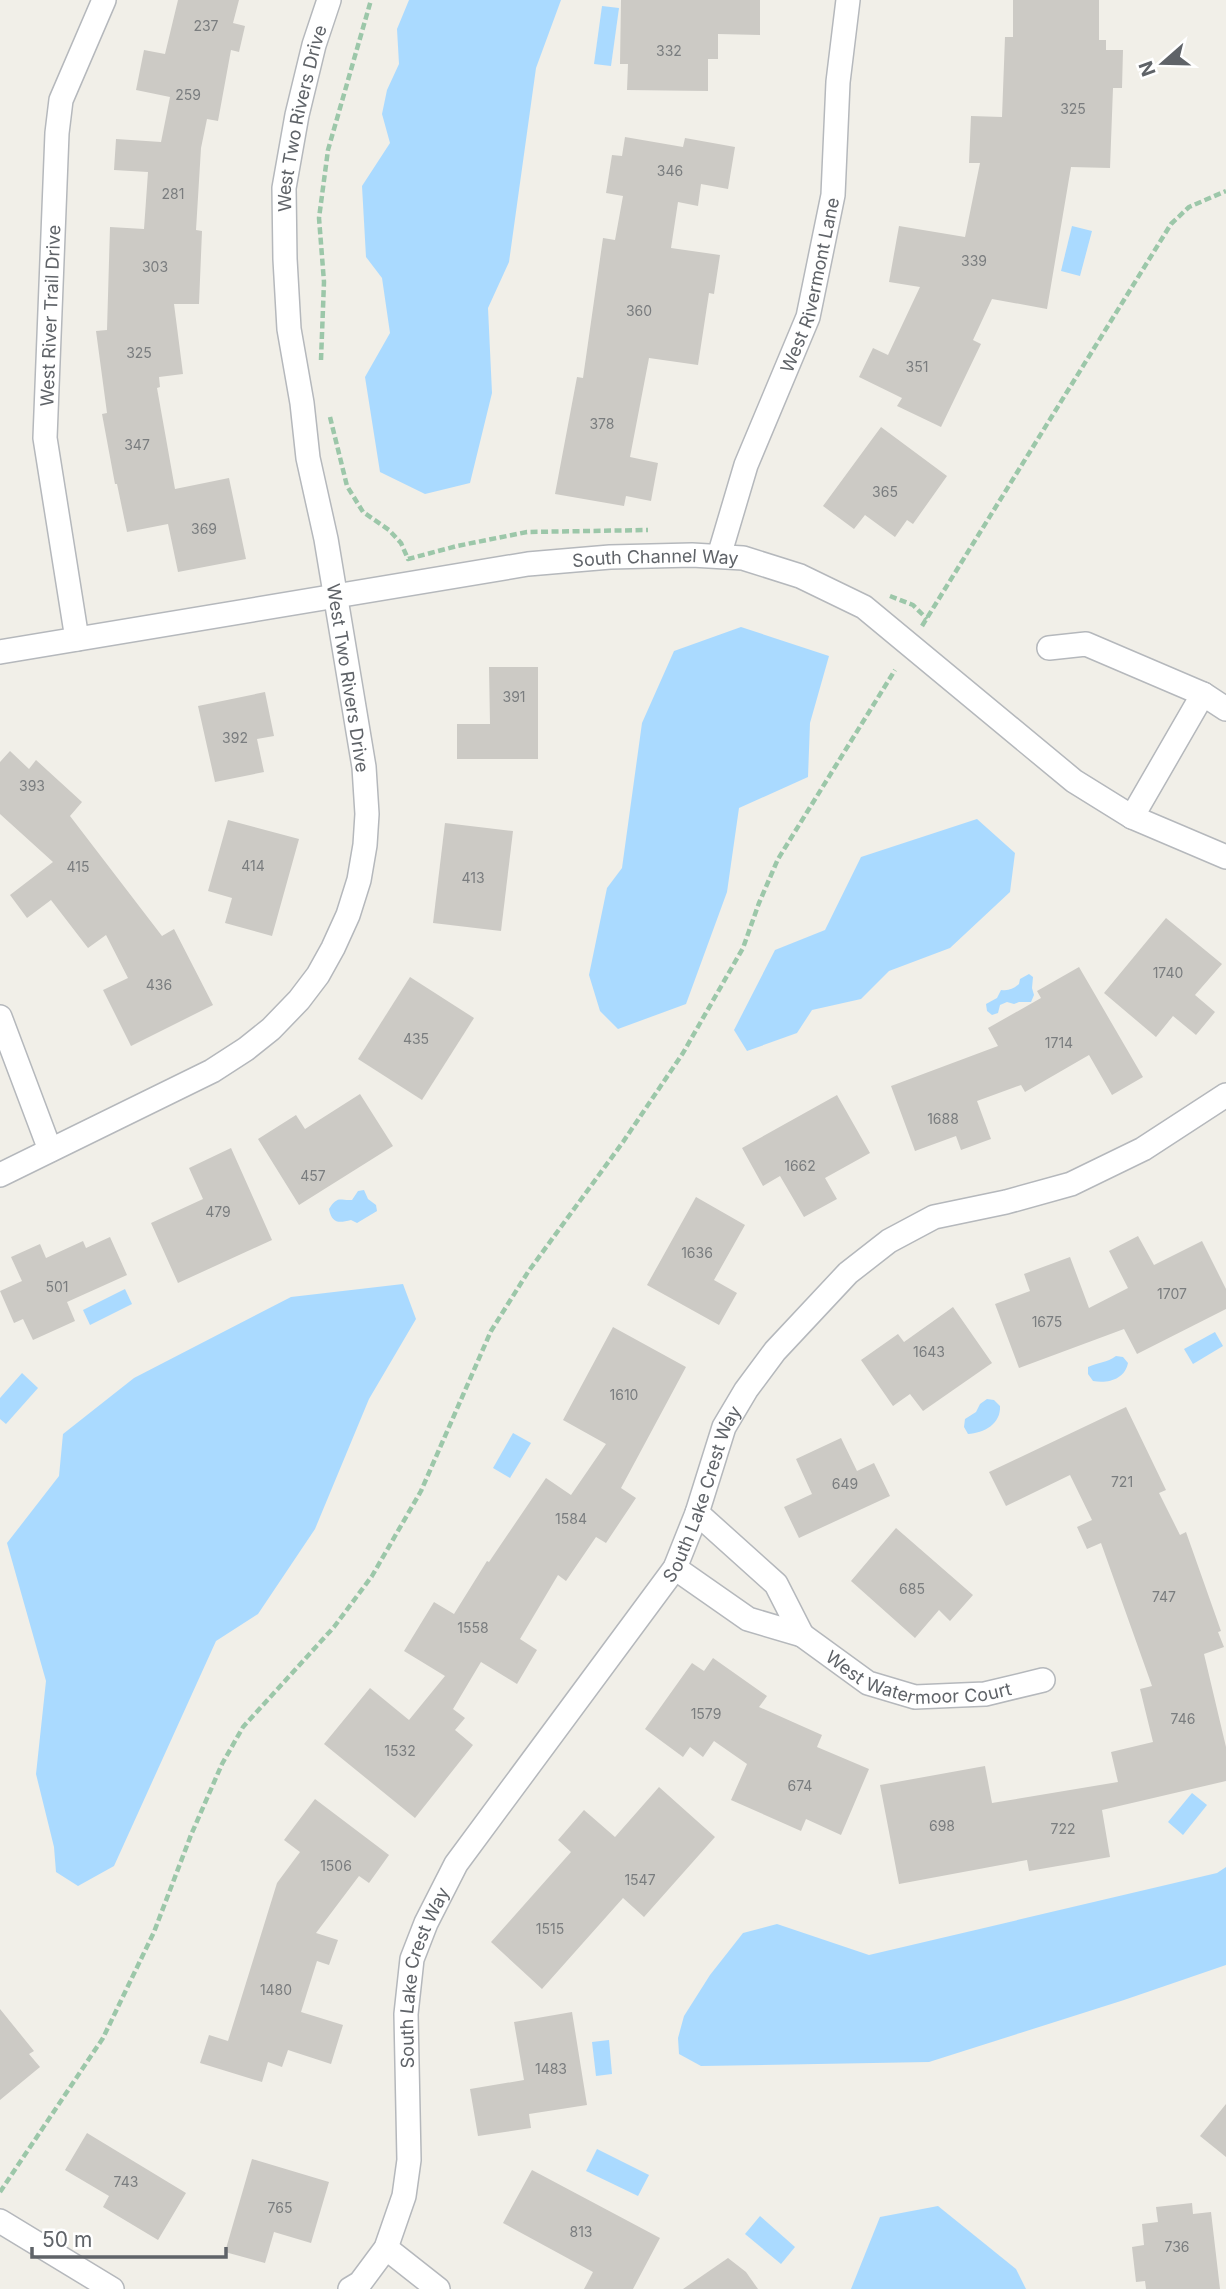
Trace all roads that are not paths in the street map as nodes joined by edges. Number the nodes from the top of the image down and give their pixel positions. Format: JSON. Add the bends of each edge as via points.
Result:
{"nodes":[{"id":1,"x":104,"y":0,"type":"edge"},
{"id":2,"x":329,"y":0,"type":"edge"},
{"id":3,"x":848,"y":0,"type":"edge"},
{"id":4,"x":719,"y":556,"type":"junction"},
{"id":5,"x":335,"y":597,"type":"junction"},
{"id":6,"x":77,"y":639,"type":"junction"},
{"id":7,"x":1049,"y":648,"type":"dead end"},
{"id":8,"x":0,"y":652,"type":"edge"},
{"id":9,"x":1203,"y":694,"type":"junction"},
{"id":10,"x":1226,"y":709,"type":"edge"},
{"id":11,"x":1132,"y":817,"type":"junction"},
{"id":12,"x":1226,"y":857,"type":"edge"},
{"id":13,"x":0,"y":1017,"type":"edge"},
{"id":14,"x":1226,"y":1095,"type":"edge"},
{"id":15,"x":50,"y":1150,"type":"junction"},
{"id":16,"x":0,"y":1175,"type":"edge"},
{"id":17,"x":698,"y":1513,"type":"junction"},
{"id":18,"x":675,"y":1568,"type":"junction"},
{"id":19,"x":803,"y":1635,"type":"junction"},
{"id":20,"x":1042,"y":1680,"type":"dead end"},
{"id":21,"x":0,"y":2221,"type":"edge"},
{"id":22,"x":386,"y":2248,"type":"junction"},
{"id":23,"x":359,"y":2287,"type":"edge"},
{"id":24,"x":112,"y":2289,"type":"edge"},
{"id":25,"x":438,"y":2289,"type":"edge"}],
"edges":[{"from":1,"to":6,"type":"street","name":"West River Trail Drive","via":[[61,100],[57,133],[45,438]]},
{"from":2,"to":5,"type":"street","name":"West Two Rivers Drive","via":[[297,115],[284,188],[289,329]]},
{"from":3,"to":4,"type":"street","name":"West Rivermont Lane","via":[[832,195],[808,317],[746,465]]},
{"from":4,"to":5,"type":"street","name":"South Channel Way","via":[[610,557],[528,565]]},
{"from":4,"to":11,"type":"street","name":"South Channel Way","via":[[743,558],[800,576],[864,607],[1074,781]]},
{"from":5,"to":6,"type":"street","name":"South Channel Way"},
{"from":5,"to":15,"type":"street","name":"West Two Rivers Drive","via":[[364,768],[367,814],[359,880],[333,948],[299,1000],[246,1049],[212,1071]]},
{"from":6,"to":8,"type":"street","name":"South Channel Way"},
{"from":7,"to":9,"type":"street","via":[[1086,644]]},
{"from":9,"to":10,"type":"street"},
{"from":9,"to":11,"type":"street"},
{"from":11,"to":12,"type":"street","name":"South Channel Way"},
{"from":13,"to":15,"type":"street"},
{"from":14,"to":17,"type":"street","name":"South Lake Crest Way","via":[[1143,1149],[1071,1184],[934,1216],[889,1241],[848,1273],[775,1351],[747,1390],[724,1427]]},
{"from":15,"to":16,"type":"street","name":"West Two Rivers Drive"},
{"from":17,"to":18,"type":"street","name":"South Lake Crest Way"},
{"from":17,"to":19,"type":"street","name":"West Watermoor Court","via":[[776,1584]]},
{"from":18,"to":19,"type":"street","name":"West Watermoor Court","via":[[748,1619]]},
{"from":18,"to":22,"type":"street","name":"South Lake Crest Way","via":[[456,1864],[426,1923],[412,1959],[406,2014],[409,2160],[404,2196]]},
{"from":19,"to":20,"type":"street","name":"West Watermoor Court","via":[[868,1683],[915,1697],[985,1695]]},
{"from":21,"to":24,"type":"street"},
{"from":22,"to":23,"type":"street"},
{"from":22,"to":25,"type":"street"}]}
